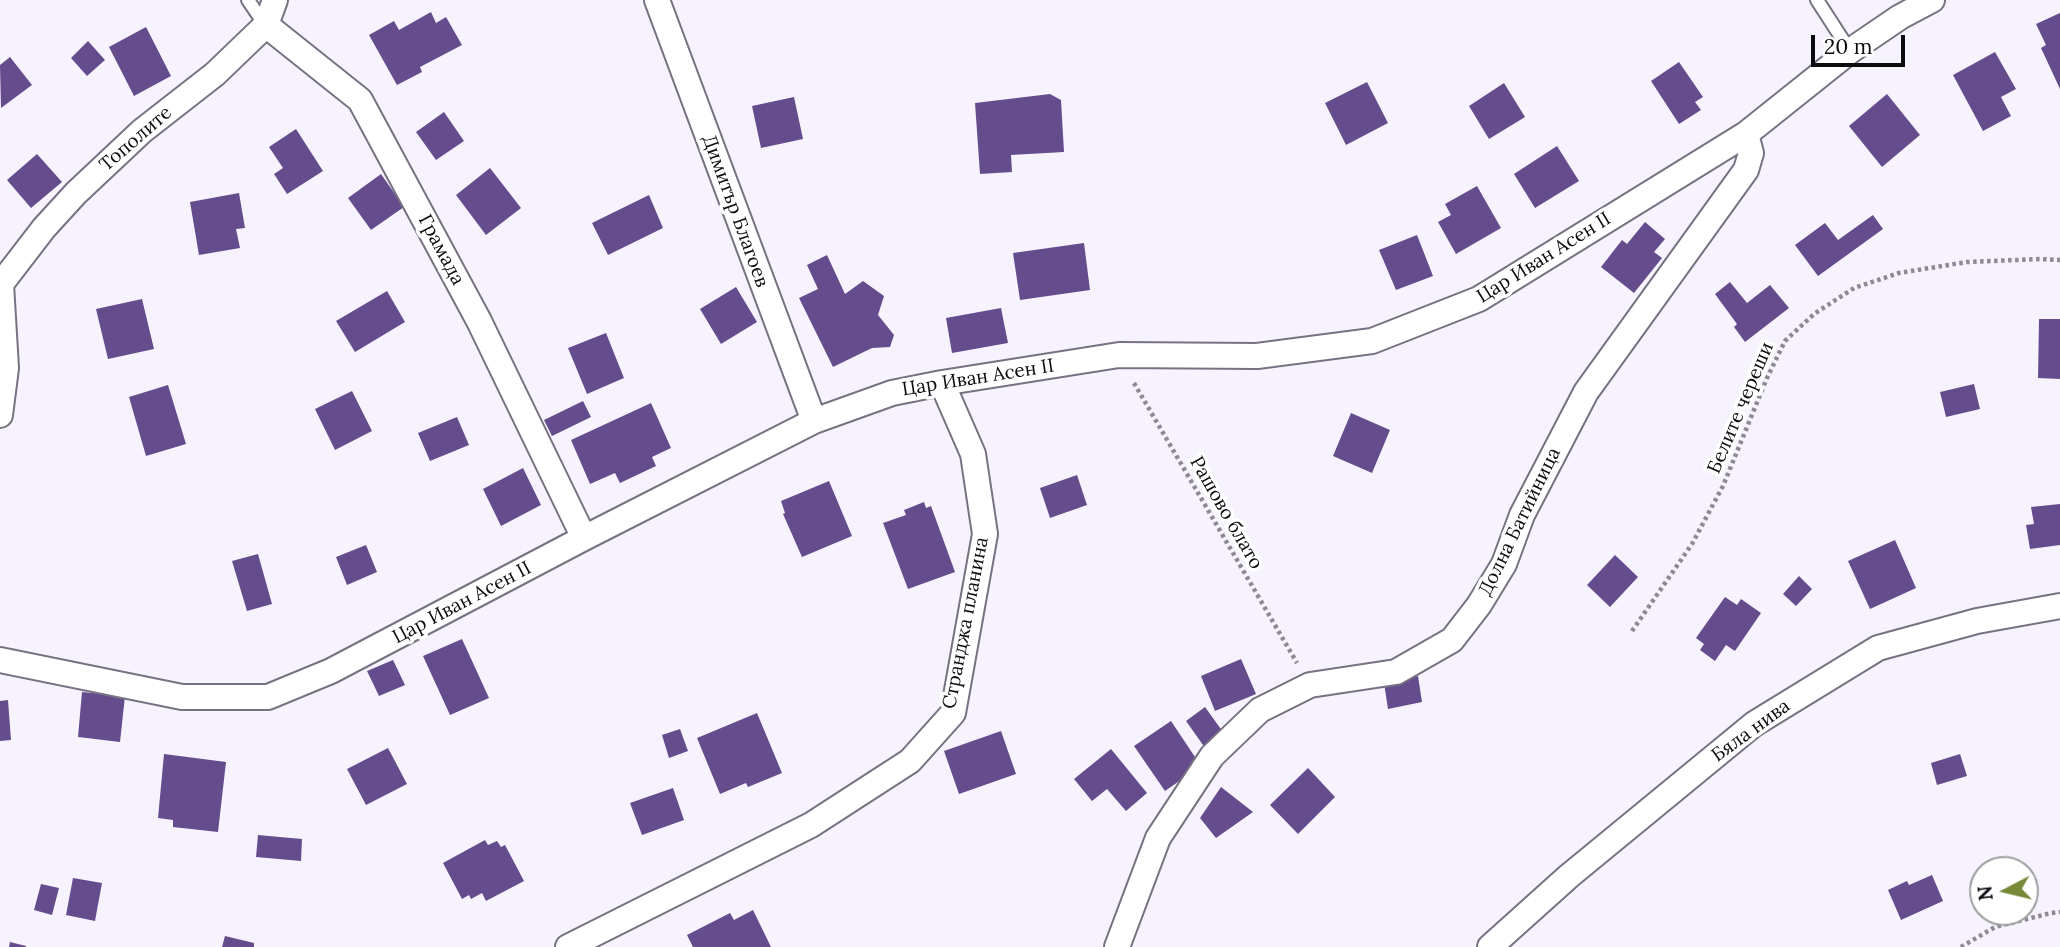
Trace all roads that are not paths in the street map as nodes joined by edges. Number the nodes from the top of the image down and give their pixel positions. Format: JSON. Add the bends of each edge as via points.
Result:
{"nodes":[{"id":1,"x":248,"y":0,"type":"edge"},
{"id":2,"x":275,"y":0,"type":"edge"},
{"id":3,"x":657,"y":0,"type":"edge"},
{"id":4,"x":1817,"y":0,"type":"edge"},
{"id":5,"x":1932,"y":0,"type":"edge"},
{"id":6,"x":265,"y":25,"type":"junction"},
{"id":7,"x":1850,"y":51,"type":"junction"},
{"id":8,"x":1746,"y":134,"type":"junction"},
{"id":9,"x":1,"y":284,"type":"edge"},
{"id":10,"x":942,"y":383,"type":"junction"},
{"id":11,"x":0,"y":415,"type":"edge"},
{"id":12,"x":814,"y":421,"type":"junction"},
{"id":13,"x":584,"y":538,"type":"junction"},
{"id":14,"x":2060,"y":606,"type":"edge"},
{"id":15,"x":0,"y":660,"type":"edge"},
{"id":16,"x":568,"y":947,"type":"edge"},
{"id":17,"x":1117,"y":947,"type":"edge"},
{"id":18,"x":1490,"y":947,"type":"edge"}],
"edges":[{"from":1,"to":6,"type":"lane","name":"Грамада"},
{"from":2,"to":6,"type":"street","name":"Тополите"},
{"from":3,"to":12,"type":"street","name":"Димитър Благоев"},
{"from":4,"to":7,"type":"lane"},
{"from":5,"to":7,"type":"street","name":"Цар Иван Асен II"},
{"from":6,"to":9,"type":"street","name":"Тополите","via":[[76,193]]},
{"from":6,"to":13,"type":"street","name":"Грамада","via":[[360,100],[479,321]]},
{"from":7,"to":8,"type":"street","name":"Цар Иван Асен II"},
{"from":8,"to":10,"type":"street","name":"Цар Иван Асен II","via":[[1479,299],[1372,341],[1257,356],[1119,355]]},
{"from":8,"to":17,"type":"street","name":"Долна Батийница","via":[[1751,153],[1746,170],[1586,392],[1522,515],[1504,564],[1452,640],[1396,671],[1310,685],[1260,710],[1212,756],[1158,838]]},
{"from":9,"to":11,"type":"street","via":[[6,368]]},
{"from":10,"to":12,"type":"street","name":"Цар Иван Асен II","via":[[892,393]]},
{"from":10,"to":16,"type":"street","name":"Странджа планина","via":[[973,454],[985,534],[953,713],[910,761],[811,825]]},
{"from":12,"to":13,"type":"street","name":"Цар Иван Асен II"},
{"from":13,"to":15,"type":"street","name":"Цар Иван Асен II","via":[[331,671],[268,697],[182,697]]},
{"from":14,"to":18,"type":"street","name":"Бяла нива","via":[[1977,621],[1878,648],[1754,724]]}]}
